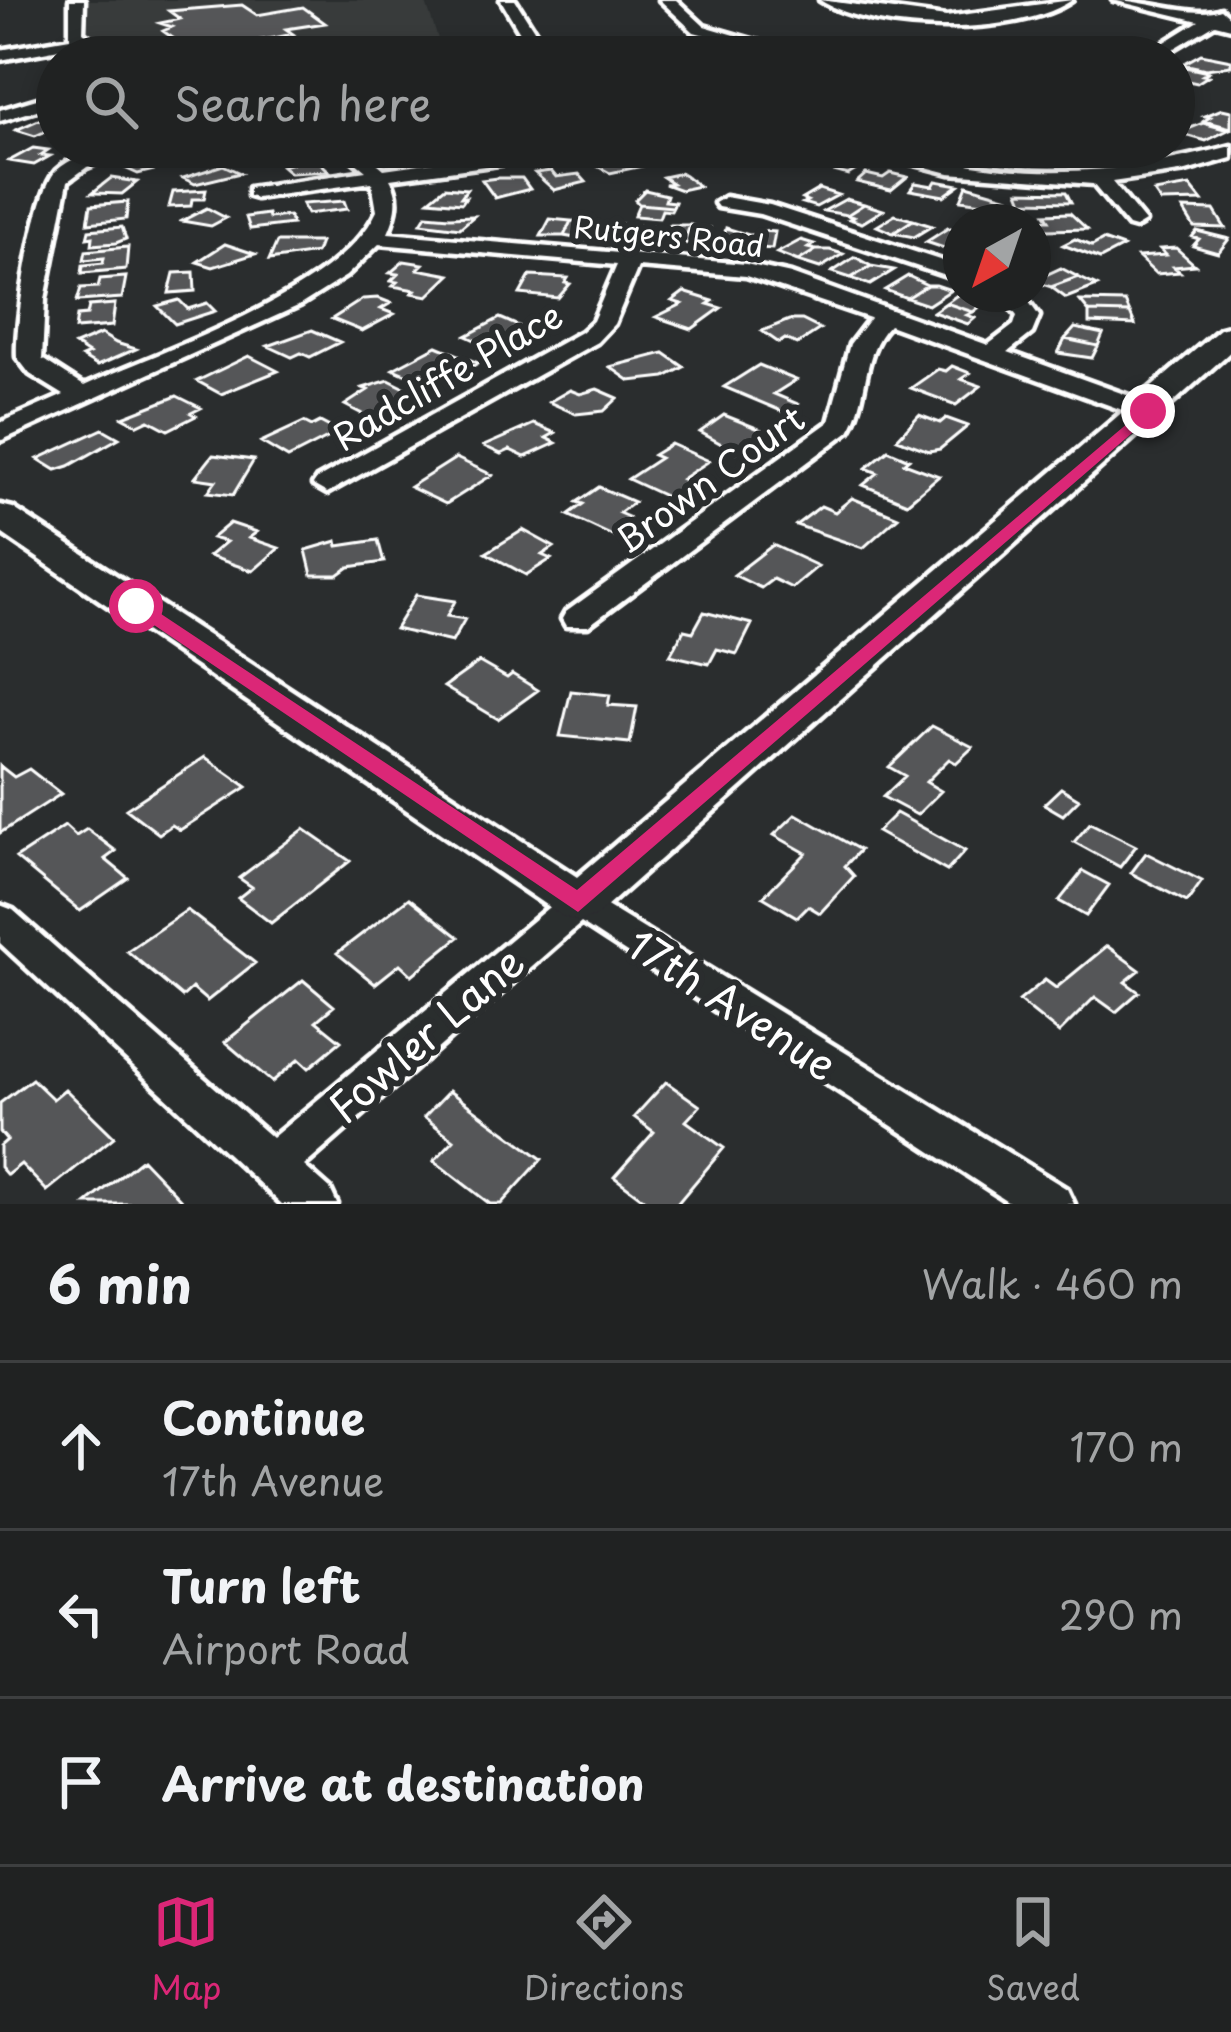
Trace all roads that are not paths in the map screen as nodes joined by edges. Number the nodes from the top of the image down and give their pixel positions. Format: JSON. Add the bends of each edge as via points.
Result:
{"nodes":[{"id":1,"x":76,"y":0,"type":"edge"},
{"id":2,"x":508,"y":0,"type":"edge"},
{"id":3,"x":667,"y":0,"type":"edge"},
{"id":4,"x":827,"y":0,"type":"edge"},
{"id":5,"x":1065,"y":0,"type":"edge"},
{"id":6,"x":1120,"y":0,"type":"edge"},
{"id":7,"x":1231,"y":9,"type":"edge"},
{"id":8,"x":1212,"y":19,"type":"junction"},
{"id":9,"x":967,"y":20,"type":"junction"},
{"id":10,"x":1231,"y":23,"type":"edge"},
{"id":11,"x":982,"y":34,"type":"dead end"},
{"id":12,"x":77,"y":36,"type":"edge"},
{"id":13,"x":530,"y":36,"type":"edge"},
{"id":14,"x":725,"y":36,"type":"edge"},
{"id":15,"x":1184,"y":36,"type":"edge"},
{"id":16,"x":36,"y":49,"type":"edge"},
{"id":17,"x":0,"y":55,"type":"edge"},
{"id":18,"x":36,"y":105,"type":"edge"},
{"id":19,"x":0,"y":116,"type":"edge"},
{"id":20,"x":1231,"y":152,"type":"edge"},
{"id":21,"x":1195,"y":163,"type":"edge"},
{"id":22,"x":76,"y":168,"type":"edge"},
{"id":23,"x":373,"y":168,"type":"edge"},
{"id":24,"x":445,"y":168,"type":"edge"},
{"id":25,"x":950,"y":168,"type":"edge"},
{"id":26,"x":1171,"y":168,"type":"edge"},
{"id":27,"x":1097,"y":176,"type":"junction"},
{"id":28,"x":380,"y":178,"type":"junction"},
{"id":29,"x":256,"y":192,"type":"dead end"},
{"id":30,"x":725,"y":203,"type":"dead end"},
{"id":31,"x":1135,"y":222,"type":"dead end"},
{"id":32,"x":376,"y":238,"type":"junction"},
{"id":33,"x":630,"y":260,"type":"junction"},
{"id":34,"x":943,"y":268,"type":"edge"},
{"id":35,"x":263,"y":287,"type":"dead end"},
{"id":36,"x":292,"y":300,"type":"junction"},
{"id":37,"x":1025,"y":312,"type":"edge"},
{"id":38,"x":885,"y":316,"type":"junction"},
{"id":39,"x":28,"y":321,"type":"junction"},
{"id":40,"x":0,"y":323,"type":"edge"},
{"id":41,"x":1231,"y":335,"type":"edge"},
{"id":42,"x":991,"y":354,"type":"junction"},
{"id":43,"x":82,"y":395,"type":"junction"},
{"id":44,"x":1148,"y":411,"type":"junction"},
{"id":45,"x":0,"y":433,"type":"edge"},
{"id":46,"x":327,"y":485,"type":"dead end"},
{"id":47,"x":0,"y":516,"type":"edge"},
{"id":48,"x":577,"y":619,"type":"dead end"},
{"id":49,"x":578,"y":903,"type":"junction"},
{"id":50,"x":0,"y":920,"type":"edge"},
{"id":51,"x":273,"y":1165,"type":"junction"},
{"id":52,"x":314,"y":1204,"type":"edge"},
{"id":53,"x":1051,"y":1204,"type":"edge"}],
"edges":[{"from":1,"to":12,"type":"street"},
{"from":2,"to":13,"type":"street"},
{"from":3,"to":14,"type":"street","via":[[699,29]]},
{"from":4,"to":9,"type":"street","via":[[902,17]]},
{"from":5,"to":9,"type":"street"},
{"from":6,"to":8,"type":"street"},
{"from":7,"to":8,"type":"street"},
{"from":8,"to":10,"type":"street"},
{"from":8,"to":15,"type":"street"},
{"from":9,"to":11,"type":"street"},
{"from":16,"to":17,"type":"street"},
{"from":18,"to":19,"type":"street"},
{"from":20,"to":21,"type":"street"},
{"from":22,"to":39,"type":"street","via":[[58,182]]},
{"from":23,"to":28,"type":"street"},
{"from":24,"to":28,"type":"street"},
{"from":25,"to":27,"type":"street"},
{"from":26,"to":27,"type":"street"},
{"from":27,"to":31,"type":"street"},
{"from":28,"to":29,"type":"street"},
{"from":28,"to":32,"type":"street","via":[[388,207]]},
{"from":30,"to":34,"type":"street"},
{"from":32,"to":33,"type":"street","name":"Rutgers Road"},
{"from":32,"to":36,"type":"street","via":[[338,276]]},
{"from":33,"to":38,"type":"street","name":"Rutgers Road","via":[[746,270]]},
{"from":33,"to":46,"type":"street","name":"Radcliffe Place","via":[[603,324],[589,337]]},
{"from":35,"to":36,"type":"street"},
{"from":36,"to":43,"type":"street"},
{"from":37,"to":42,"type":"street","via":[[1024,328]]},
{"from":38,"to":42,"type":"street","name":"Rutgers Road"},
{"from":38,"to":48,"type":"street","name":"Brown Court","via":[[858,344],[851,409],[840,426]]},
{"from":39,"to":40,"type":"street"},
{"from":39,"to":43,"type":"street","via":[[27,355]]},
{"from":41,"to":44,"type":"main road"},
{"from":42,"to":44,"type":"street","name":"Rutgers Road"},
{"from":43,"to":45,"type":"street"},
{"from":44,"to":49,"type":"main road"},
{"from":47,"to":49,"type":"main road","name":"17th Avenue"},
{"from":49,"to":51,"type":"street","name":"Fowler Lane"},
{"from":49,"to":53,"type":"street","name":"17th Avenue"},
{"from":50,"to":51,"type":"street"},
{"from":51,"to":52,"type":"street"}]}
